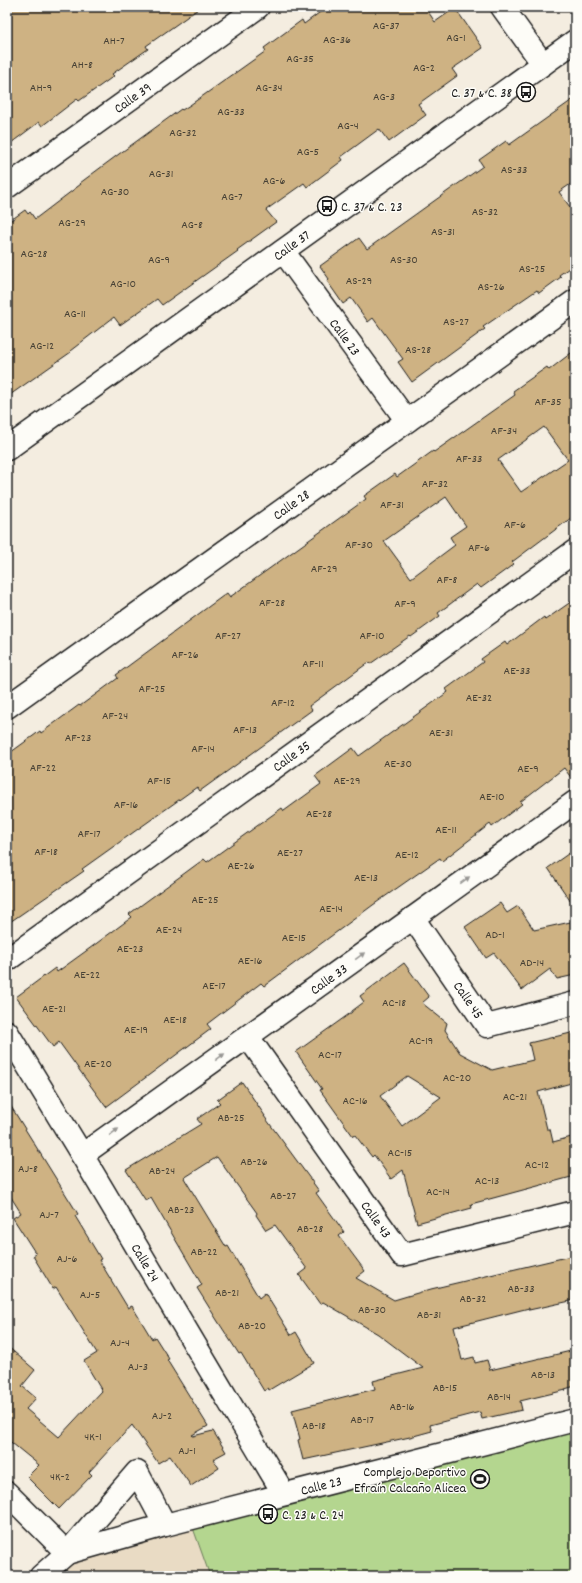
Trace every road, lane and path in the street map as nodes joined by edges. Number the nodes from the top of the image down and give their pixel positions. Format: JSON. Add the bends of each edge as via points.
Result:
{"nodes":[{"id":1,"x":258,"y":7,"type":"edge"},
{"id":2,"x":502,"y":7,"type":"edge"},
{"id":3,"x":575,"y":41,"type":"edge"},
{"id":4,"x":543,"y":64,"type":"junction"},
{"id":5,"x":7,"y":187,"type":"edge"},
{"id":6,"x":283,"y":251,"type":"junction"},
{"id":7,"x":575,"y":301,"type":"edge"},
{"id":8,"x":408,"y":421,"type":"junction"},
{"id":9,"x":7,"y":449,"type":"edge"},
{"id":10,"x":575,"y":551,"type":"edge"},
{"id":11,"x":7,"y":707,"type":"edge"},
{"id":12,"x":575,"y":802,"type":"edge"},
{"id":13,"x":413,"y":918,"type":"junction"},
{"id":14,"x":7,"y":960,"type":"edge"},
{"id":15,"x":575,"y":1003,"type":"edge"},
{"id":16,"x":7,"y":1032,"type":"edge"},
{"id":17,"x":248,"y":1037,"type":"junction"},
{"id":18,"x":82,"y":1155,"type":"junction"},
{"id":19,"x":575,"y":1212,"type":"edge"},
{"id":20,"x":575,"y":1420,"type":"edge"},
{"id":21,"x":7,"y":1493,"type":"edge"},
{"id":22,"x":284,"y":1494,"type":"junction"},
{"id":23,"x":165,"y":1525,"type":"junction"},
{"id":24,"x":67,"y":1553,"type":"junction"},
{"id":25,"x":41,"y":1576,"type":"edge"}],
"edges":[{"from":1,"to":5,"type":"street","name":"Calle 39"},
{"from":2,"to":4,"type":"street"},
{"from":3,"to":4,"type":"street","name":"Calle 37"},
{"from":4,"to":6,"type":"street","name":"Calle 37"},
{"from":6,"to":8,"type":"street","name":"Calle 23"},
{"from":6,"to":9,"type":"street","name":"Calle 37"},
{"from":7,"to":8,"type":"street","name":"Calle 28"},
{"from":8,"to":11,"type":"street","name":"Calle 28"},
{"from":10,"to":14,"type":"street","name":"Calle 35"},
{"from":13,"to":12,"type":"street","name":"Calle 33","one_way":true},
{"from":13,"to":15,"type":"street","name":"Calle 45","via":[[487,1026]]},
{"from":17,"to":13,"type":"street","name":"Calle 33","one_way":true},
{"from":16,"to":18,"type":"street","name":"Calle 24"},
{"from":18,"to":17,"type":"street","name":"Calle 33","one_way":true},
{"from":17,"to":19,"type":"street","name":"Calle 43","via":[[402,1255]]},
{"from":18,"to":22,"type":"street","name":"Calle 24"},
{"from":20,"to":22,"type":"street","name":"Calle 23"},
{"from":21,"to":24,"type":"street"},
{"from":22,"to":23,"type":"street","name":"Calle 23"},
{"from":23,"to":24,"type":"street","name":"Calle 23"},
{"from":23,"to":24,"type":"street","via":[[137,1472]]},
{"from":24,"to":25,"type":"street"}]}
